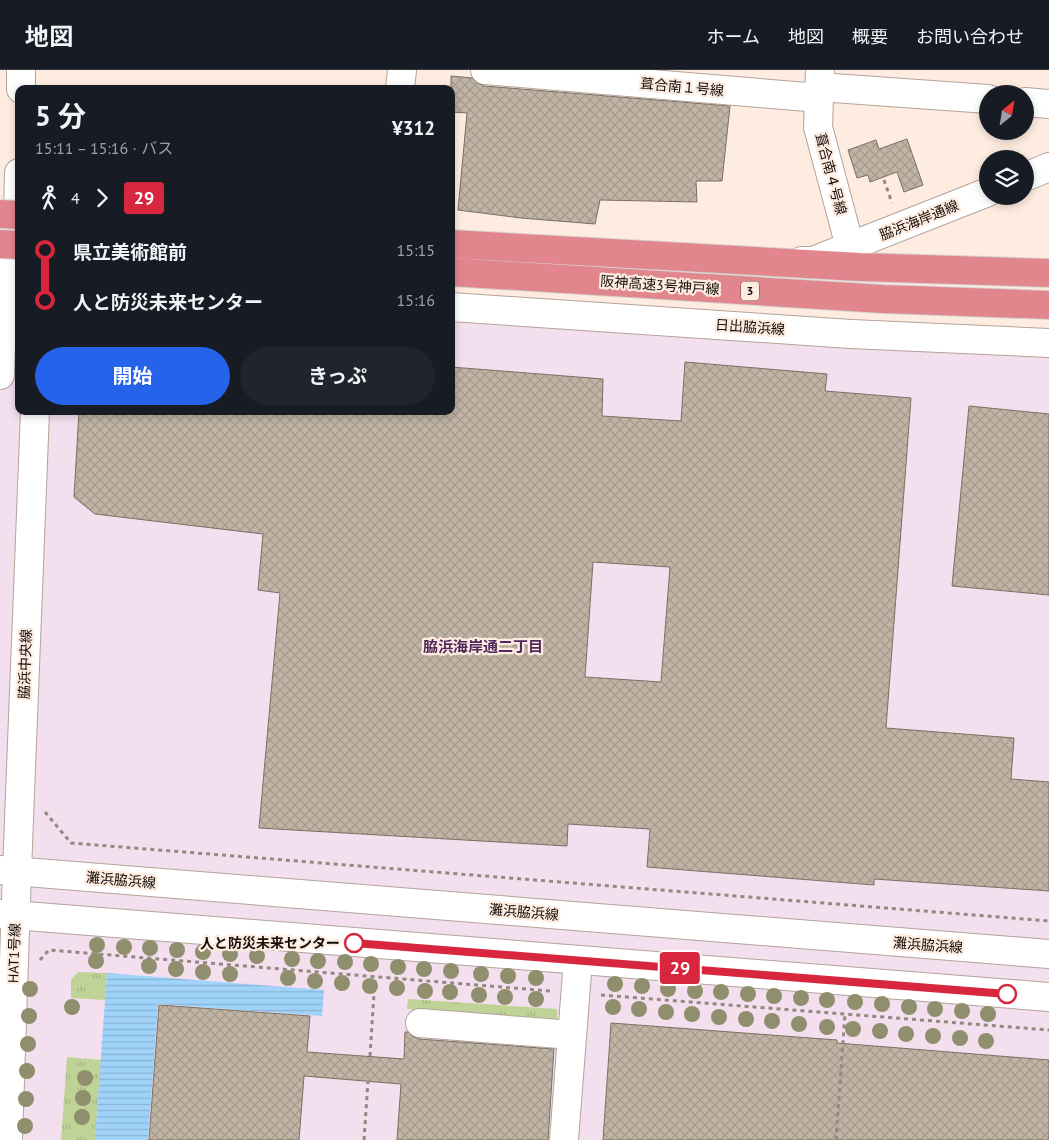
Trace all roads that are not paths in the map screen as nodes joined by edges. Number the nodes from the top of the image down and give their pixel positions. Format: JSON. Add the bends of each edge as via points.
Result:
{"nodes":[{"id":1,"x":21,"y":70,"type":"edge"},
{"id":2,"x":402,"y":70,"type":"edge"},
{"id":3,"x":485,"y":70,"type":"edge"},
{"id":4,"x":21,"y":85,"type":"edge"},
{"id":5,"x":400,"y":85,"type":"edge"},
{"id":6,"x":819,"y":85,"type":"edge"},
{"id":7,"x":979,"y":98,"type":"edge"},
{"id":8,"x":1034,"y":103,"type":"edge"},
{"id":9,"x":1049,"y":104,"type":"edge"},
{"id":10,"x":1049,"y":167,"type":"edge"},
{"id":11,"x":1034,"y":173,"type":"edge"},
{"id":12,"x":15,"y":196,"type":"edge"},
{"id":13,"x":979,"y":196,"type":"edge"},
{"id":14,"x":12,"y":213,"type":"edge"},
{"id":15,"x":455,"y":242,"type":"edge"},
{"id":16,"x":455,"y":242,"type":"edge"},
{"id":17,"x":0,"y":244,"type":"edge"},
{"id":18,"x":15,"y":245,"type":"edge"},
{"id":19,"x":850,"y":247,"type":"junction"},
{"id":20,"x":455,"y":272,"type":"edge"},
{"id":21,"x":1049,"y":273,"type":"edge"},
{"id":22,"x":2,"y":282,"type":"edge"},
{"id":23,"x":1049,"y":305,"type":"edge"},
{"id":24,"x":455,"y":308,"type":"edge"},
{"id":25,"x":1049,"y":343,"type":"edge"},
{"id":26,"x":0,"y":375,"type":"edge"},
{"id":27,"x":36,"y":415,"type":"edge"},
{"id":28,"x":8,"y":871,"type":"edge"},
{"id":29,"x":8,"y":915,"type":"edge"},
{"id":30,"x":1049,"y":954,"type":"edge"},
{"id":31,"x":578,"y":960,"type":"junction"},
{"id":32,"x":1049,"y":997,"type":"edge"},
{"id":33,"x":420,"y":1023,"type":"dead end"},
{"id":34,"x":572,"y":1035,"type":"junction"},
{"id":35,"x":8,"y":1140,"type":"edge"},
{"id":36,"x":564,"y":1140,"type":"edge"}],
"edges":[{"from":1,"to":4,"type":"street"},
{"from":2,"to":5,"type":"street"},
{"from":3,"to":6,"type":"street","name":"葺合南１号線"},
{"from":6,"to":7,"type":"street","name":"葺合南１号線"},
{"from":6,"to":19,"type":"street","name":"葺合南４号線","via":[[818,128]]},
{"from":8,"to":9,"type":"street"},
{"from":10,"to":11,"type":"street"},
{"from":12,"to":14,"type":"street"},
{"from":13,"to":19,"type":"street","name":"脇浜海岸通線"},
{"from":14,"to":22,"type":"street"},
{"from":15,"to":19,"type":"street","name":"脇浜海岸通線","via":[[813,262]]},
{"from":16,"to":21,"type":"highway","name":"阪神高速3号神戸線","number":"3","via":[[860,267]]},
{"from":17,"to":18,"type":"highway","bridge":true},
{"from":20,"to":23,"type":"highway","name":"阪神高速3号神戸線","number":"3","via":[[883,300]]},
{"from":22,"to":26,"type":"street"},
{"from":24,"to":25,"type":"street","name":"日出脇浜線","via":[[852,334]]},
{"from":27,"to":28,"type":"street","name":"脇浜中央線"},
{"from":28,"to":29,"type":"street","name":"脇浜中央線"},
{"from":28,"to":30,"type":"street","name":"灘浜脇浜線"},
{"from":29,"to":31,"type":"street"},
{"from":29,"to":35,"type":"street","name":"HAT1号線"},
{"from":31,"to":32,"type":"street"},
{"from":31,"to":34,"type":"street"},
{"from":33,"to":34,"type":"street"},
{"from":34,"to":36,"type":"street"}]}
